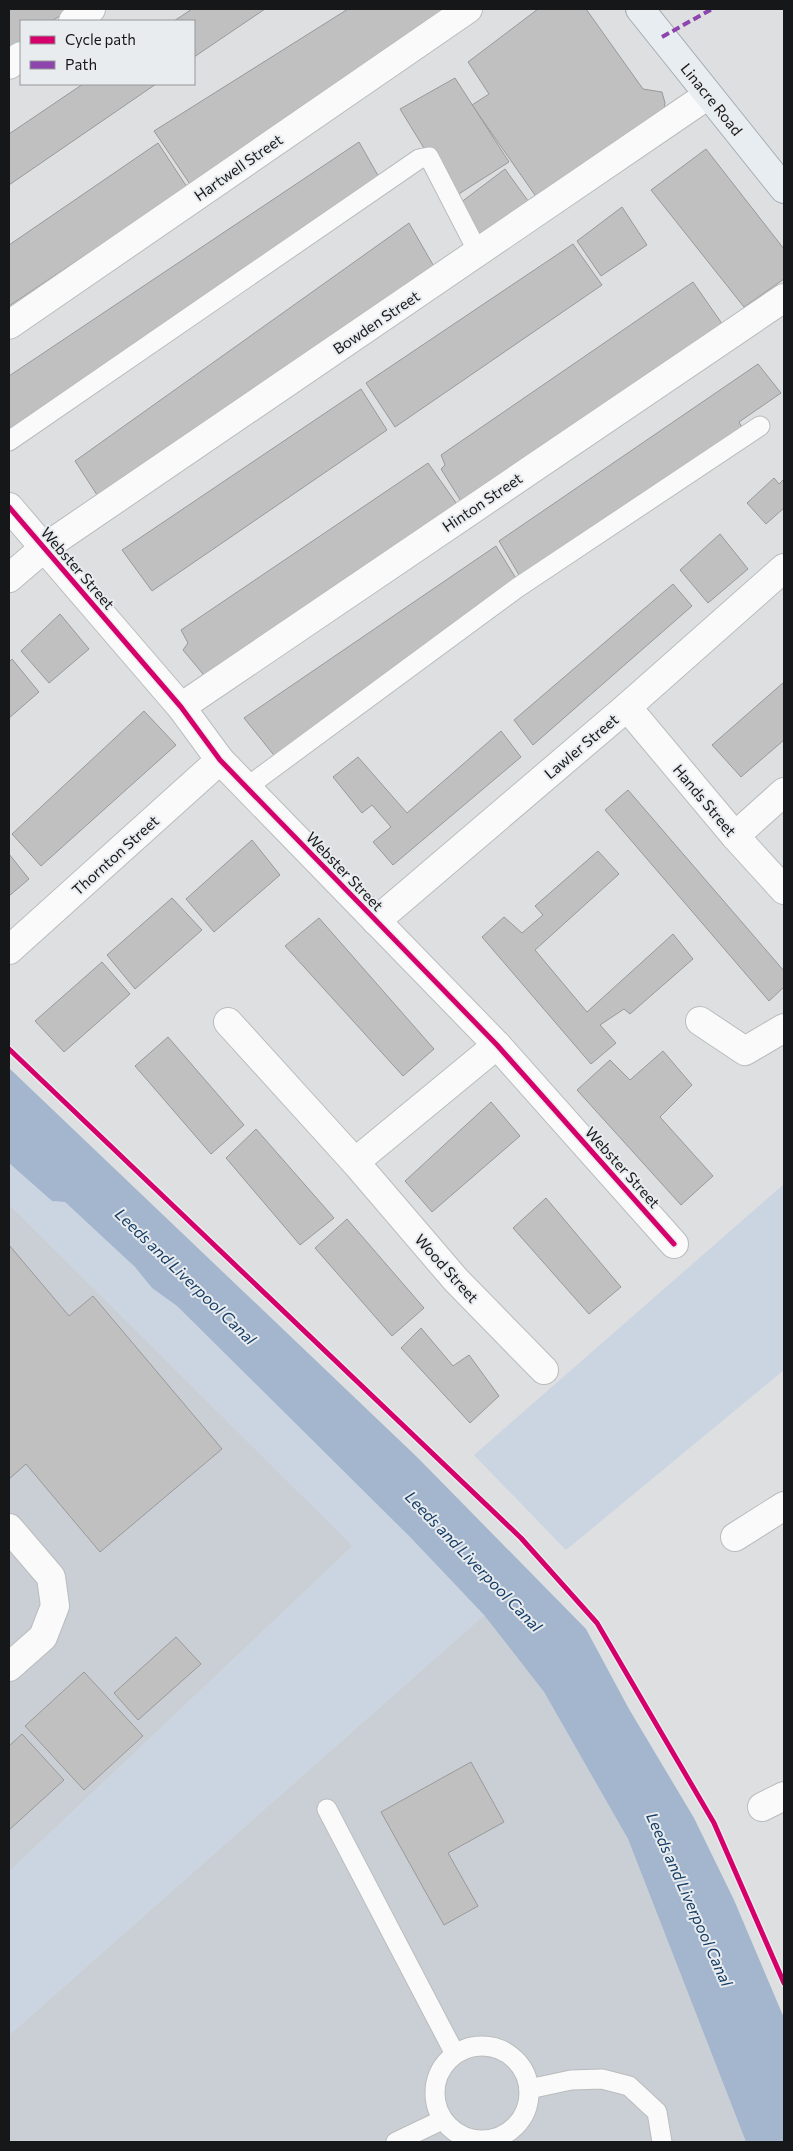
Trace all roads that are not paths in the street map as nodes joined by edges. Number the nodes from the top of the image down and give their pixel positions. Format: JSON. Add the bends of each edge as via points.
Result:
{"nodes":[{"id":1,"x":91,"y":9,"type":"edge"},
{"id":2,"x":468,"y":9,"type":"edge"},
{"id":3,"x":640,"y":9,"type":"edge"},
{"id":4,"x":74,"y":20,"type":"edge"},
{"id":5,"x":20,"y":57,"type":"edge"},
{"id":6,"x":9,"y":65,"type":"edge"},
{"id":7,"x":708,"y":95,"type":"junction"},
{"id":8,"x":784,"y":189,"type":"edge"},
{"id":9,"x":478,"y":252,"type":"junction"},
{"id":10,"x":784,"y":298,"type":"edge"},
{"id":11,"x":9,"y":325,"type":"edge"},
{"id":12,"x":760,"y":426,"type":"dead end"},
{"id":13,"x":9,"y":442,"type":"edge"},
{"id":14,"x":9,"y":507,"type":"edge"},
{"id":15,"x":44,"y":548,"type":"junction"},
{"id":16,"x":784,"y":568,"type":"edge"},
{"id":17,"x":9,"y":578,"type":"edge"},
{"id":18,"x":181,"y":707,"type":"junction"},
{"id":19,"x":627,"y":707,"type":"junction"},
{"id":20,"x":220,"y":760,"type":"junction"},
{"id":21,"x":246,"y":787,"type":"junction"},
{"id":22,"x":784,"y":792,"type":"edge"},
{"id":23,"x":734,"y":836,"type":"junction"},
{"id":24,"x":784,"y":890,"type":"edge"},
{"id":25,"x":376,"y":921,"type":"junction"},
{"id":26,"x":9,"y":950,"type":"edge"},
{"id":27,"x":700,"y":1021,"type":"dead end"},
{"id":28,"x":228,"y":1022,"type":"dead end"},
{"id":29,"x":784,"y":1028,"type":"edge"},
{"id":30,"x":497,"y":1045,"type":"junction"},
{"id":31,"x":354,"y":1162,"type":"junction"},
{"id":32,"x":674,"y":1244,"type":"dead end"},
{"id":33,"x":544,"y":1370,"type":"dead end"},
{"id":34,"x":784,"y":1506,"type":"edge"},
{"id":35,"x":9,"y":1528,"type":"edge"},
{"id":36,"x":735,"y":1537,"type":"dead end"},
{"id":37,"x":9,"y":1667,"type":"edge"},
{"id":38,"x":327,"y":1809,"type":"dead end"},
{"id":39,"x":455,"y":2054,"type":"junction"},
{"id":40,"x":529,"y":2089,"type":"junction"},
{"id":41,"x":442,"y":2120,"type":"junction"},
{"id":42,"x":396,"y":2142,"type":"edge"},
{"id":43,"x":662,"y":2142,"type":"edge"}],
"edges":[{"from":1,"to":4,"type":"street"},
{"from":2,"to":11,"type":"street","name":"Hartwell Street"},
{"from":3,"to":7,"type":"main road","name":"Linacre Road"},
{"from":5,"to":6,"type":"street"},
{"from":7,"to":8,"type":"main road","name":"Linacre Road"},
{"from":7,"to":9,"type":"street","name":"Bowden Street"},
{"from":9,"to":13,"type":"lane","via":[[429,157],[419,159]]},
{"from":9,"to":15,"type":"street","name":"Bowden Street"},
{"from":10,"to":18,"type":"street","name":"Hinton Street"},
{"from":12,"to":21,"type":"lane","via":[[517,588]]},
{"from":14,"to":15,"type":"street","name":"Webster Street"},
{"from":15,"to":17,"type":"street","name":"Bowden Street"},
{"from":15,"to":18,"type":"street","name":"Webster Street"},
{"from":16,"to":19,"type":"street","name":"Lawler Street"},
{"from":18,"to":20,"type":"street","name":"Webster Street"},
{"from":19,"to":23,"type":"street","name":"Hands Street"},
{"from":19,"to":25,"type":"street","name":"Lawler Street"},
{"from":20,"to":21,"type":"street","name":"Webster Street"},
{"from":20,"to":26,"type":"street","name":"Thornton Street"},
{"from":21,"to":25,"type":"street","name":"Webster Street"},
{"from":22,"to":23,"type":"street"},
{"from":23,"to":24,"type":"street","name":"Hands Street"},
{"from":25,"to":30,"type":"street","name":"Webster Street"},
{"from":27,"to":29,"type":"street","via":[[745,1051]]},
{"from":28,"to":31,"type":"street","name":"Wood Street"},
{"from":30,"to":31,"type":"street"},
{"from":30,"to":32,"type":"street","name":"Webster Street"},
{"from":31,"to":33,"type":"street","name":"Wood Street","via":[[456,1280]]},
{"from":34,"to":36,"type":"street"},
{"from":35,"to":37,"type":"street","via":[[51,1577],[55,1606],[43,1636]]},
{"from":38,"to":39,"type":"lane"},
{"from":39,"to":40,"type":"lane","via":[[478,2045],[502,2050],[521,2066]]},
{"from":39,"to":41,"type":"lane","via":[[438,2072],[434,2096]]},
{"from":40,"to":41,"type":"lane","via":[[524,2114],[508,2133],[485,2141],[461,2136]]},
{"from":40,"to":43,"type":"lane","via":[[571,2080],[602,2080],[629,2086],[657,2112]]},
{"from":41,"to":42,"type":"lane"}]}
